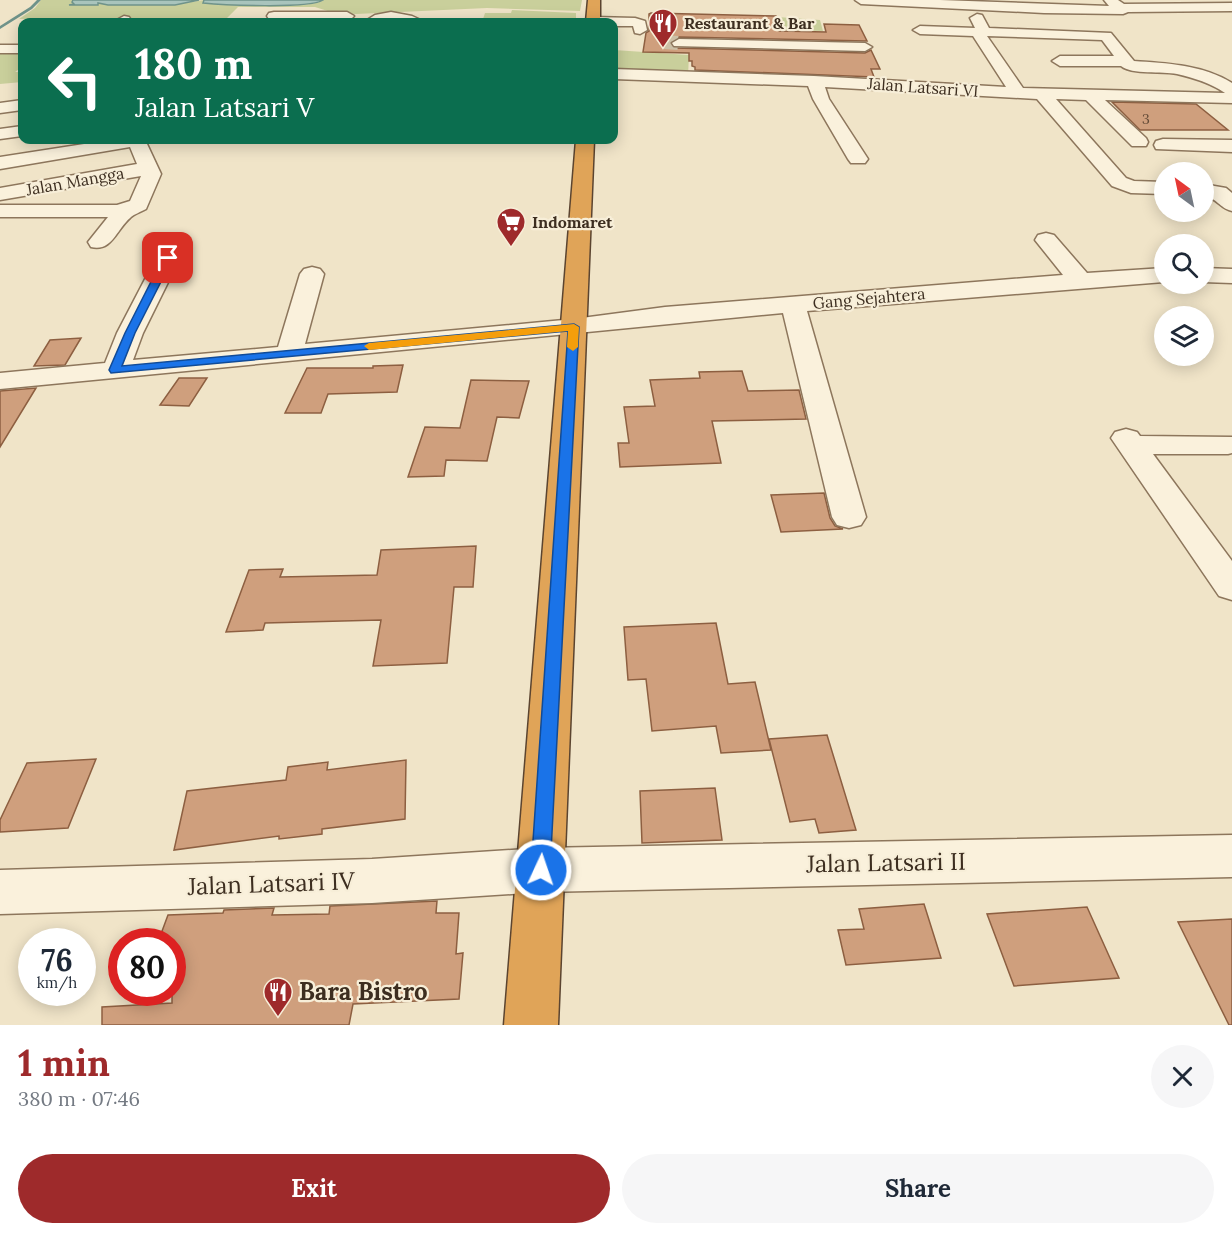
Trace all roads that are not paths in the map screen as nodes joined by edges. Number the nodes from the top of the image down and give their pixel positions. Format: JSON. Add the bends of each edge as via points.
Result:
{"nodes":[{"id":1,"x":594,"y":0,"type":"edge"},
{"id":2,"x":861,"y":0,"type":"edge"},
{"id":3,"x":955,"y":2,"type":"edge"},
{"id":4,"x":1116,"y":4,"type":"edge"},
{"id":5,"x":1169,"y":4,"type":"edge"},
{"id":6,"x":971,"y":6,"type":"junction"},
{"id":7,"x":1232,"y":7,"type":"edge"},
{"id":8,"x":275,"y":16,"type":"edge"},
{"id":9,"x":345,"y":18,"type":"edge"},
{"id":10,"x":380,"y":18,"type":"edge"},
{"id":11,"x":406,"y":18,"type":"edge"},
{"id":12,"x":593,"y":18,"type":"edge"},
{"id":13,"x":618,"y":22,"type":"edge"},
{"id":14,"x":920,"y":30,"type":"dead end"},
{"id":15,"x":981,"y":32,"type":"junction"},
{"id":16,"x":639,"y":38,"type":"tunnel mouth"},
{"id":17,"x":679,"y":43,"type":"tunnel mouth"},
{"id":18,"x":724,"y":44,"type":"junction"},
{"id":19,"x":865,"y":47,"type":"dead end"},
{"id":20,"x":0,"y":50,"type":"edge"},
{"id":21,"x":18,"y":50,"type":"edge"},
{"id":22,"x":1169,"y":52,"type":"dead end"},
{"id":23,"x":849,"y":57,"type":"junction"},
{"id":24,"x":1060,"y":61,"type":"dead end"},
{"id":25,"x":1126,"y":62,"type":"junction"},
{"id":26,"x":1180,"y":70,"type":"junction"},
{"id":27,"x":618,"y":74,"type":"edge"},
{"id":28,"x":814,"y":81,"type":"junction"},
{"id":29,"x":1232,"y":90,"type":"edge"},
{"id":30,"x":1018,"y":93,"type":"junction"},
{"id":31,"x":1042,"y":94,"type":"junction"},
{"id":32,"x":1090,"y":95,"type":"junction"},
{"id":33,"x":18,"y":96,"type":"edge"},
{"id":34,"x":1146,"y":96,"type":"junction"},
{"id":35,"x":0,"y":97,"type":"edge"},
{"id":36,"x":1232,"y":98,"type":"edge"},
{"id":37,"x":18,"y":106,"type":"edge"},
{"id":38,"x":0,"y":108,"type":"edge"},
{"id":39,"x":1166,"y":114,"type":"dead end"},
{"id":40,"x":18,"y":132,"type":"edge"},
{"id":41,"x":0,"y":134,"type":"edge"},
{"id":42,"x":1139,"y":142,"type":"dead end"},
{"id":43,"x":585,"y":144,"type":"edge"},
{"id":44,"x":1163,"y":145,"type":"dead end"},
{"id":45,"x":1232,"y":146,"type":"edge"},
{"id":46,"x":144,"y":147,"type":"edge"},
{"id":47,"x":858,"y":159,"type":"dead end"},
{"id":48,"x":0,"y":163,"type":"edge"},
{"id":49,"x":1154,"y":188,"type":"edge"},
{"id":50,"x":1214,"y":191,"type":"edge"},
{"id":51,"x":0,"y":194,"type":"edge"},
{"id":52,"x":1232,"y":205,"type":"edge"},
{"id":53,"x":0,"y":211,"type":"edge"},
{"id":54,"x":124,"y":211,"type":"junction"},
{"id":55,"x":1046,"y":240,"type":"dead end"},
{"id":56,"x":99,"y":242,"type":"dead end"},
{"id":57,"x":168,"y":258,"type":"dead end"},
{"id":58,"x":312,"y":274,"type":"dead end"},
{"id":59,"x":1154,"y":276,"type":"edge"},
{"id":60,"x":1080,"y":280,"type":"junction"},
{"id":61,"x":793,"y":304,"type":"junction"},
{"id":62,"x":574,"y":327,"type":"junction"},
{"id":63,"x":289,"y":354,"type":"junction"},
{"id":64,"x":115,"y":370,"type":"junction"},
{"id":65,"x":0,"y":381,"type":"edge"},
{"id":66,"x":1231,"y":442,"type":"edge"},
{"id":67,"x":849,"y":517,"type":"dead end"},
{"id":68,"x":1232,"y":587,"type":"edge"},
{"id":69,"x":1232,"y":856,"type":"edge"},
{"id":70,"x":541,"y":870,"type":"junction"},
{"id":71,"x":0,"y":892,"type":"edge"},
{"id":72,"x":531,"y":1025,"type":"edge"}],
"edges":[{"from":1,"to":12,"type":"highway"},
{"from":2,"to":3,"type":"street"},
{"from":3,"to":6,"type":"street"},
{"from":4,"to":5,"type":"street"},
{"from":4,"to":6,"type":"street","via":[[1123,10]]},
{"from":5,"to":7,"type":"street"},
{"from":6,"to":15,"type":"street"},
{"from":8,"to":9,"type":"street"},
{"from":10,"to":11,"type":"street"},
{"from":13,"to":16,"type":"street","via":[[640,24]]},
{"from":14,"to":15,"type":"street"},
{"from":15,"to":25,"type":"street","via":[[1107,37]]},
{"from":15,"to":30,"type":"street"},
{"from":17,"to":18,"type":"street"},
{"from":18,"to":23,"type":"street"},
{"from":18,"to":23,"type":"street","via":[[725,65],[729,67],[847,70]]},
{"from":19,"to":23,"type":"street"},
{"from":20,"to":21,"type":"street"},
{"from":22,"to":26,"type":"street"},
{"from":24,"to":25,"type":"street"},
{"from":25,"to":26,"type":"street"},
{"from":26,"to":29,"type":"street","via":[[1218,81]]},
{"from":27,"to":28,"type":"street","name":"Jalan Latsari VI"},
{"from":28,"to":30,"type":"street","name":"Jalan Latsari VI"},
{"from":28,"to":47,"type":"street"},
{"from":30,"to":31,"type":"street","name":"Jalan Latsari VI"},
{"from":31,"to":32,"type":"street","name":"Jalan Latsari VI"},
{"from":31,"to":49,"type":"street","via":[[1119,182],[1131,187]]},
{"from":32,"to":34,"type":"street","name":"Jalan Latsari VI"},
{"from":32,"to":42,"type":"street"},
{"from":33,"to":35,"type":"street"},
{"from":34,"to":36,"type":"street","name":"Jalan Latsari VI"},
{"from":34,"to":39,"type":"street"},
{"from":37,"to":38,"type":"street"},
{"from":40,"to":41,"type":"street"},
{"from":43,"to":62,"type":"highway"},
{"from":44,"to":45,"type":"street"},
{"from":46,"to":48,"type":"street"},
{"from":46,"to":51,"type":"street","name":"Jalan Mangga"},
{"from":46,"to":54,"type":"street","via":[[151,174],[139,205]]},
{"from":50,"to":52,"type":"street","via":[[1220,192]]},
{"from":53,"to":54,"type":"street","name":"Jalan Mangga"},
{"from":54,"to":56,"type":"street"},
{"from":55,"to":60,"type":"street"},
{"from":57,"to":64,"type":"street"},
{"from":58,"to":63,"type":"street"},
{"from":59,"to":60,"type":"street","name":"Gang Sejahtera"},
{"from":60,"to":61,"type":"street","name":"Gang Sejahtera"},
{"from":61,"to":62,"type":"street","name":"Gang Sejahtera"},
{"from":61,"to":67,"type":"street"},
{"from":62,"to":63,"type":"street","name":"Gang Sejahtera"},
{"from":62,"to":70,"type":"highway"},
{"from":63,"to":64,"type":"street","name":"Gang Sejahtera"},
{"from":64,"to":65,"type":"street","name":"Gang Sejahtera"},
{"from":66,"to":68,"type":"street","via":[[1128,442]]},
{"from":69,"to":70,"type":"street","name":"Jalan Latsari II"},
{"from":70,"to":71,"type":"street","name":"Jalan Latsari IV","via":[[372,881]]},
{"from":70,"to":72,"type":"highway"}]}
